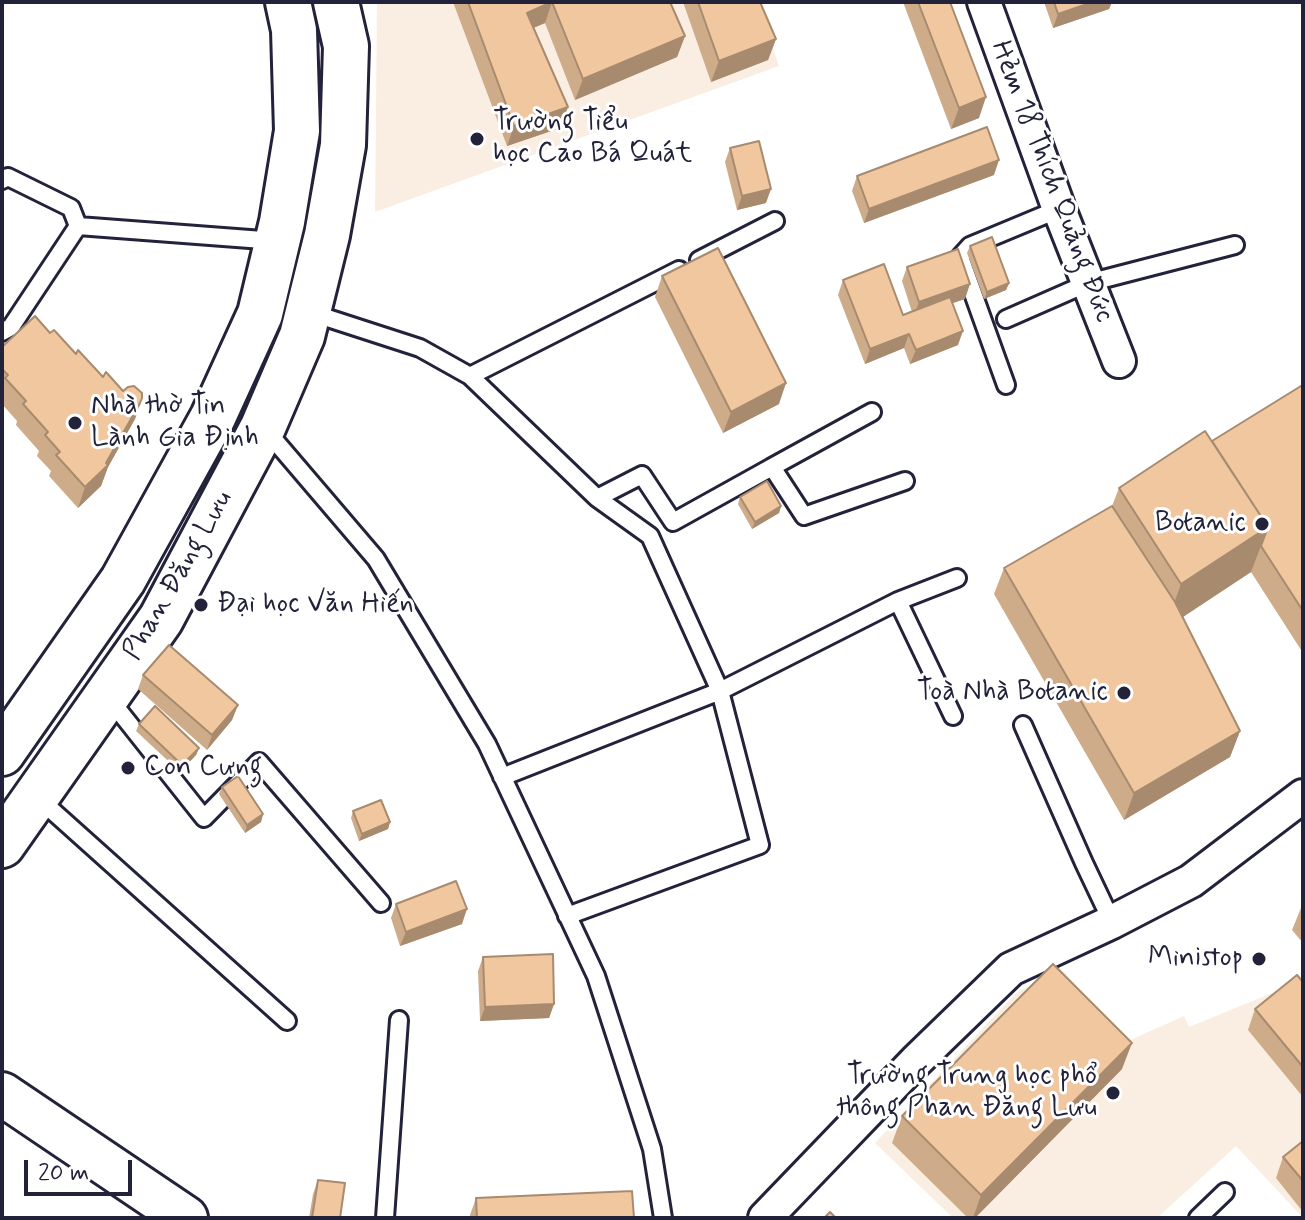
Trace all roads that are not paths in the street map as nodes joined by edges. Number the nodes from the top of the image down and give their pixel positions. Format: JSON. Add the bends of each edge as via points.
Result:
{"nodes":[{"id":1,"x":288,"y":2,"type":"edge"},
{"id":2,"x":336,"y":2,"type":"edge"},
{"id":3,"x":984,"y":2,"type":"edge"},
{"id":4,"x":2,"y":180,"type":"edge"},
{"id":5,"x":1059,"y":209,"type":"junction"},
{"id":6,"x":775,"y":221,"type":"dead end"},
{"id":7,"x":78,"y":226,"type":"junction"},
{"id":8,"x":277,"y":242,"type":"junction"},
{"id":9,"x":1235,"y":245,"type":"dead end"},
{"id":10,"x":1088,"y":283,"type":"junction"},
{"id":11,"x":308,"y":311,"type":"junction"},
{"id":12,"x":1006,"y":319,"type":"dead end"},
{"id":13,"x":2,"y":332,"type":"edge"},
{"id":14,"x":1119,"y":361,"type":"dead end"},
{"id":15,"x":470,"y":376,"type":"junction"},
{"id":16,"x":1006,"y":385,"type":"dead end"},
{"id":17,"x":872,"y":412,"type":"dead end"},
{"id":18,"x":263,"y":427,"type":"junction"},
{"id":19,"x":772,"y":467,"type":"junction"},
{"id":20,"x":905,"y":481,"type":"dead end"},
{"id":21,"x":597,"y":498,"type":"junction"},
{"id":22,"x":957,"y":578,"type":"dead end"},
{"id":23,"x":898,"y":601,"type":"junction"},
{"id":24,"x":720,"y":691,"type":"junction"},
{"id":25,"x":107,"y":696,"type":"junction"},
{"id":26,"x":953,"y":716,"type":"dead end"},
{"id":27,"x":1023,"y":725,"type":"dead end"},
{"id":28,"x":2,"y":753,"type":"edge"},
{"id":29,"x":502,"y":777,"type":"junction"},
{"id":30,"x":36,"y":796,"type":"junction"},
{"id":31,"x":1303,"y":796,"type":"edge"},
{"id":32,"x":2,"y":845,"type":"edge"},
{"id":33,"x":381,"y":903,"type":"dead end"},
{"id":34,"x":567,"y":916,"type":"junction"},
{"id":35,"x":1112,"y":922,"type":"junction"},
{"id":36,"x":399,"y":1020,"type":"dead end"},
{"id":37,"x":287,"y":1021,"type":"dead end"},
{"id":38,"x":2,"y":1094,"type":"edge"},
{"id":39,"x":1225,"y":1192,"type":"dead end"},
{"id":40,"x":186,"y":1218,"type":"edge"},
{"id":41,"x":385,"y":1218,"type":"edge"},
{"id":42,"x":663,"y":1218,"type":"edge"},
{"id":43,"x":765,"y":1218,"type":"edge"},
{"id":44,"x":1198,"y":1218,"type":"edge"}],
"edges":[{"from":1,"to":8,"type":"main road","name":"Phan Đăng Lưu","via":[[294,30],[297,131]]},
{"from":2,"to":11,"type":"main road","name":"Phan Đăng Lưu","via":[[346,46],[343,145]]},
{"from":3,"to":5,"type":"street","name":"Hẻm 18 Thích Quảng Đức"},
{"from":4,"to":7,"type":"lane","via":[[8,177],[71,208]]},
{"from":5,"to":10,"type":"street","name":"Hẻm 18 Thích Quảng Đức"},
{"from":5,"to":16,"type":"lane","via":[[970,246],[960,257]]},
{"from":6,"to":15,"type":"lane"},
{"from":7,"to":8,"type":"lane"},
{"from":7,"to":13,"type":"lane","via":[[11,327]]},
{"from":8,"to":28,"type":"main road","name":"Phan Đăng Lưu","via":[[260,314],[213,417],[123,580]]},
{"from":9,"to":10,"type":"lane"},
{"from":10,"to":12,"type":"lane"},
{"from":10,"to":14,"type":"street","name":"Hẻm 18 Thích Quảng Đức"},
{"from":11,"to":15,"type":"lane","via":[[420,348]]},
{"from":11,"to":18,"type":"main road","name":"Phan Đăng Lưu"},
{"from":15,"to":21,"type":"lane"},
{"from":17,"to":19,"type":"lane"},
{"from":18,"to":25,"type":"main road","name":"Phan Đăng Lưu","via":[[161,619]]},
{"from":18,"to":29,"type":"lane","via":[[376,559]]},
{"from":19,"to":20,"type":"lane","via":[[804,516]]},
{"from":19,"to":21,"type":"lane","via":[[673,522],[642,475]]},
{"from":21,"to":24,"type":"lane","via":[[650,536]]},
{"from":22,"to":23,"type":"lane"},
{"from":23,"to":24,"type":"lane"},
{"from":23,"to":26,"type":"lane"},
{"from":24,"to":29,"type":"lane"},
{"from":24,"to":34,"type":"lane","via":[[760,845]]},
{"from":25,"to":30,"type":"main road","name":"Phan Đăng Lưu"},
{"from":25,"to":33,"type":"lane","via":[[204,818],[259,762]]},
{"from":27,"to":35,"type":"lane"},
{"from":29,"to":34,"type":"lane"},
{"from":30,"to":32,"type":"main road","name":"Phan Đăng Lưu"},
{"from":30,"to":37,"type":"lane"},
{"from":31,"to":35,"type":"street","via":[[1191,881]]},
{"from":34,"to":42,"type":"lane","via":[[596,976],[652,1149]]},
{"from":35,"to":43,"type":"street","via":[[1011,969]]},
{"from":36,"to":41,"type":"lane"},
{"from":38,"to":40,"type":"street"},
{"from":39,"to":44,"type":"lane"}]}
